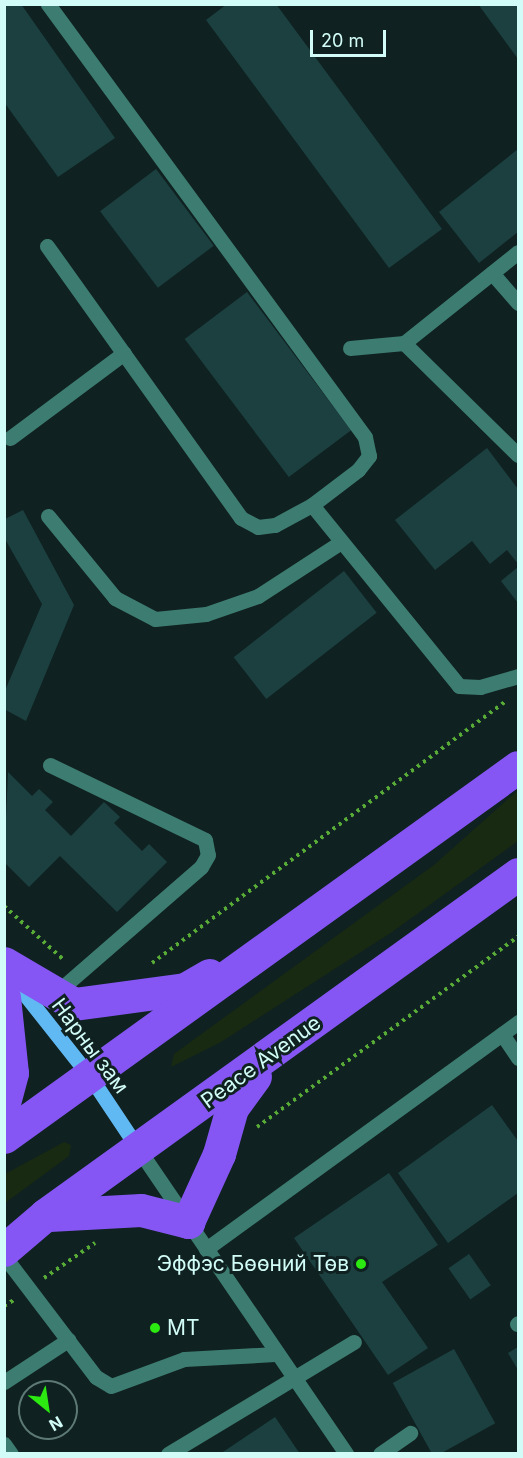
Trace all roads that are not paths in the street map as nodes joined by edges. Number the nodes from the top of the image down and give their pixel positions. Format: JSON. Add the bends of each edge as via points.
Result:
{"nodes":[{"id":1,"x":48,"y":4,"type":"edge"},
{"id":2,"x":47,"y":246,"type":"dead end"},
{"id":3,"x":519,"y":252,"type":"edge"},
{"id":4,"x":492,"y":273,"type":"junction"},
{"id":5,"x":519,"y":303,"type":"edge"},
{"id":6,"x":404,"y":343,"type":"junction"},
{"id":7,"x":350,"y":348,"type":"dead end"},
{"id":8,"x":124,"y":353,"type":"junction"},
{"id":9,"x":10,"y":438,"type":"dead end"},
{"id":10,"x":519,"y":455,"type":"edge"},
{"id":11,"x":312,"y":505,"type":"junction"},
{"id":12,"x":48,"y":516,"type":"dead end"},
{"id":13,"x":341,"y":542,"type":"junction"},
{"id":14,"x":519,"y":676,"type":"edge"},
{"id":15,"x":50,"y":765,"type":"dead end"},
{"id":16,"x":519,"y":767,"type":"edge"},
{"id":17,"x":519,"y":874,"type":"edge"},
{"id":18,"x":339,"y":896,"type":"junction"},
{"id":19,"x":4,"y":963,"type":"edge"},
{"id":20,"x":4,"y":968,"type":"edge"},
{"id":21,"x":68,"y":983,"type":"junction"},
{"id":22,"x":4,"y":997,"type":"edge"},
{"id":23,"x":519,"y":1022,"type":"edge"},
{"id":24,"x":502,"y":1034,"type":"junction"},
{"id":25,"x":278,"y":1050,"type":"junction"},
{"id":26,"x":519,"y":1058,"type":"edge"},
{"id":27,"x":91,"y":1078,"type":"junction"},
{"id":28,"x":4,"y":1103,"type":"edge"},
{"id":29,"x":4,"y":1137,"type":"edge"},
{"id":30,"x":139,"y":1150,"type":"junction"},
{"id":31,"x":45,"y":1215,"type":"junction"},
{"id":32,"x":188,"y":1222,"type":"junction"},
{"id":33,"x":206,"y":1249,"type":"junction"},
{"id":34,"x":4,"y":1250,"type":"edge"},
{"id":35,"x":4,"y":1256,"type":"edge"},
{"id":36,"x":68,"y":1340,"type":"junction"},
{"id":37,"x":354,"y":1342,"type":"dead end"},
{"id":38,"x":275,"y":1354,"type":"junction"},
{"id":39,"x":294,"y":1381,"type":"junction"},
{"id":40,"x":4,"y":1382,"type":"edge"},
{"id":41,"x":410,"y":1433,"type":"dead end"},
{"id":42,"x":4,"y":1444,"type":"edge"},
{"id":43,"x":11,"y":1454,"type":"edge"},
{"id":44,"x":168,"y":1454,"type":"edge"},
{"id":45,"x":346,"y":1454,"type":"edge"},
{"id":46,"x":380,"y":1454,"type":"edge"}],
"edges":[{"from":1,"to":11,"type":"street","via":[[365,437],[369,456],[358,470]]},
{"from":2,"to":8,"type":"street"},
{"from":3,"to":4,"type":"street"},
{"from":4,"to":5,"type":"street"},
{"from":4,"to":6,"type":"street"},
{"from":6,"to":7,"type":"street"},
{"from":6,"to":10,"type":"street"},
{"from":8,"to":9,"type":"street"},
{"from":8,"to":11,"type":"street","via":[[241,518],[258,527],[275,525]]},
{"from":11,"to":13,"type":"street"},
{"from":12,"to":13,"type":"street","via":[[115,598],[155,619],[206,614],[258,596]]},
{"from":13,"to":14,"type":"street","via":[[459,686],[480,687]]},
{"from":15,"to":21,"type":"street","via":[[205,840],[208,855],[201,867]]},
{"from":16,"to":18,"type":"highway"},
{"from":17,"to":25,"type":"highway","name":"Peace Avenue"},
{"from":18,"to":21,"type":"highway","via":[[185,989],[74,1004]]},
{"from":18,"to":27,"type":"highway"},
{"from":19,"to":21,"type":"highway"},
{"from":20,"to":27,"type":"main road","name":"Нарны зам"},
{"from":22,"to":28,"type":"highway","via":[[12,1073]]},
{"from":23,"to":24,"type":"street"},
{"from":24,"to":26,"type":"street"},
{"from":24,"to":33,"type":"street"},
{"from":25,"to":30,"type":"highway","name":"Peace Avenue"},
{"from":25,"to":32,"type":"highway","via":[[239,1094],[219,1154]]},
{"from":27,"to":29,"type":"highway"},
{"from":27,"to":30,"type":"main road","name":"Нарны зам"},
{"from":30,"to":31,"type":"highway","name":"Peace Avenue"},
{"from":30,"to":32,"type":"street"},
{"from":31,"to":32,"type":"highway","via":[[141,1210]]},
{"from":31,"to":34,"type":"highway","name":"Peace Avenue"},
{"from":32,"to":33,"type":"street"},
{"from":33,"to":38,"type":"street"},
{"from":35,"to":36,"type":"street"},
{"from":36,"to":38,"type":"street","via":[[96,1377],[111,1386],[184,1359]]},
{"from":36,"to":40,"type":"street"},
{"from":37,"to":39,"type":"street"},
{"from":38,"to":39,"type":"street"},
{"from":39,"to":44,"type":"street"},
{"from":39,"to":45,"type":"street"},
{"from":41,"to":46,"type":"street"},
{"from":42,"to":43,"type":"street"}]}
